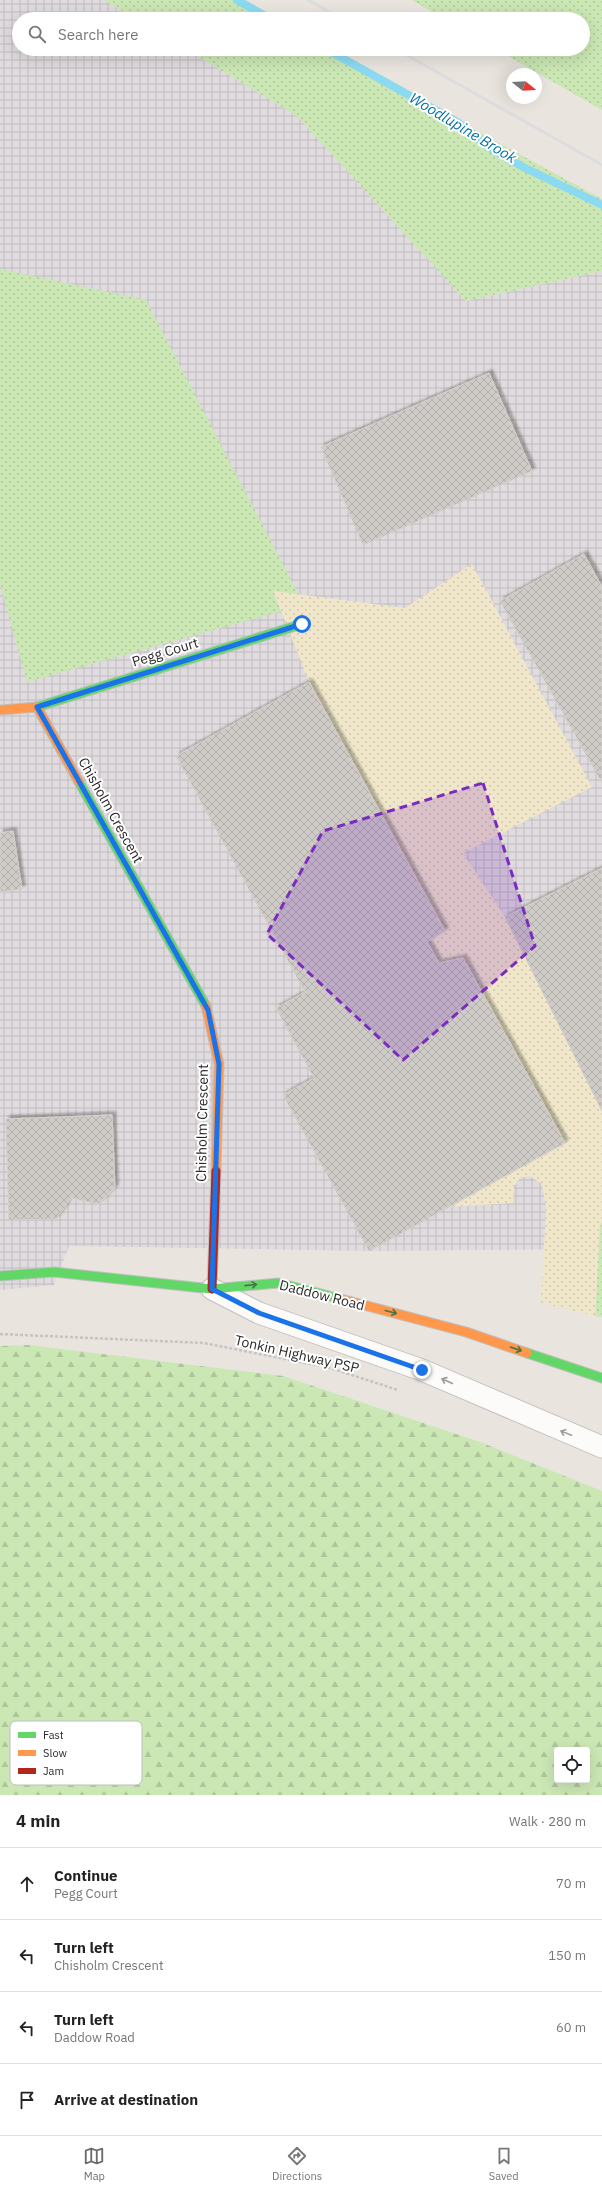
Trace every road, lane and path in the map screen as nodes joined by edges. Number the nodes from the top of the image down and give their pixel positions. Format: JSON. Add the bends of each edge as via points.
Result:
{"nodes":[{"id":1,"x":302,"y":624,"type":"dead end"},
{"id":2,"x":37,"y":707,"type":"junction"},
{"id":3,"x":0,"y":710,"type":"edge"},
{"id":4,"x":0,"y":1276,"type":"edge"},
{"id":5,"x":212,"y":1289,"type":"junction"},
{"id":6,"x":0,"y":1334,"type":"edge"},
{"id":7,"x":602,"y":1378,"type":"edge"},
{"id":8,"x":402,"y":1391,"type":"dead end"},
{"id":9,"x":602,"y":1447,"type":"edge"}],
"edges":[{"from":1,"to":2,"type":"street","name":"Pegg Court"},
{"from":2,"to":3,"type":"street"},
{"from":2,"to":5,"type":"street","name":"Chisholm Crescent","via":[[208,1010],[219,1064]]},
{"from":4,"to":5,"type":"street","via":[[54,1272]]},
{"from":5,"to":7,"type":"street","name":"Daddow Road","one_way":true,"via":[[278,1283],[466,1332]]},
{"from":9,"to":5,"type":"street","one_way":true,"via":[[422,1370],[259,1313]]},
{"from":6,"to":8,"type":"path","name":"Tonkin Highway PSP","via":[[204,1343],[330,1368]]}]}
